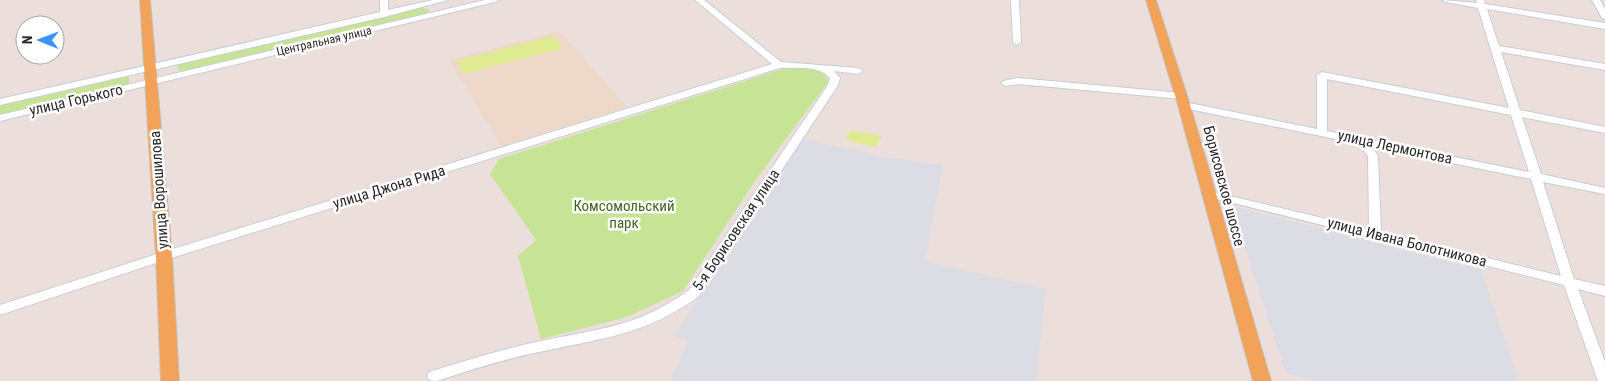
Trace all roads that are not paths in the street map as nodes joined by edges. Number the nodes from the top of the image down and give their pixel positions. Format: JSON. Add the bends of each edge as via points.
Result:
{"nodes":[{"id":1,"x":145,"y":0,"type":"edge"},
{"id":2,"x":384,"y":0,"type":"edge"},
{"id":3,"x":444,"y":0,"type":"edge"},
{"id":4,"x":456,"y":0,"type":"edge"},
{"id":5,"x":495,"y":0,"type":"edge"},
{"id":6,"x":699,"y":0,"type":"edge"},
{"id":7,"x":1015,"y":0,"type":"edge"},
{"id":8,"x":1151,"y":0,"type":"edge"},
{"id":9,"x":1446,"y":0,"type":"edge"},
{"id":10,"x":1596,"y":0,"type":"edge"},
{"id":11,"x":1481,"y":3,"type":"edge"},
{"id":12,"x":424,"y":4,"type":"junction"},
{"id":13,"x":465,"y":7,"type":"junction"},
{"id":14,"x":384,"y":14,"type":"junction"},
{"id":15,"x":431,"y":15,"type":"junction"},
{"id":16,"x":1605,"y":16,"type":"edge"},
{"id":17,"x":1605,"y":26,"type":"edge"},
{"id":18,"x":1017,"y":42,"type":"dead end"},
{"id":19,"x":1495,"y":48,"type":"junction"},
{"id":20,"x":779,"y":66,"type":"junction"},
{"id":21,"x":819,"y":67,"type":"junction"},
{"id":22,"x":1605,"y":67,"type":"edge"},
{"id":23,"x":858,"y":71,"type":"dead end"},
{"id":24,"x":152,"y":75,"type":"junction"},
{"id":25,"x":1006,"y":84,"type":"dead end"},
{"id":26,"x":1183,"y":100,"type":"junction"},
{"id":27,"x":0,"y":102,"type":"edge"},
{"id":28,"x":1516,"y":113,"type":"junction"},
{"id":29,"x":0,"y":118,"type":"edge"},
{"id":30,"x":1605,"y":130,"type":"edge"},
{"id":31,"x":1322,"y":133,"type":"junction"},
{"id":32,"x":1363,"y":141,"type":"junction"},
{"id":33,"x":1536,"y":176,"type":"junction"},
{"id":34,"x":1605,"y":191,"type":"edge"},
{"id":35,"x":1209,"y":194,"type":"junction"},
{"id":36,"x":1375,"y":234,"type":"junction"},
{"id":37,"x":164,"y":256,"type":"junction"},
{"id":38,"x":1569,"y":282,"type":"junction"},
{"id":39,"x":1605,"y":291,"type":"edge"},
{"id":40,"x":0,"y":310,"type":"edge"},
{"id":41,"x":434,"y":376,"type":"dead end"},
{"id":42,"x":170,"y":381,"type":"edge"},
{"id":43,"x":1262,"y":381,"type":"edge"},
{"id":44,"x":1605,"y":381,"type":"edge"}],
"edges":[{"from":1,"to":24,"type":"main road","name":"улица Ворошилова"},
{"from":2,"to":14,"type":"street"},
{"from":3,"to":12,"type":"street","name":"Центральная улица"},
{"from":4,"to":13,"type":"street","via":[[455,4]]},
{"from":5,"to":13,"type":"street","name":"Центральная улица"},
{"from":6,"to":20,"type":"street"},
{"from":7,"to":18,"type":"street"},
{"from":8,"to":26,"type":"main road","name":"Борисовское шоссе"},
{"from":9,"to":11,"type":"street"},
{"from":10,"to":16,"type":"street"},
{"from":11,"to":17,"type":"street"},
{"from":11,"to":19,"type":"street"},
{"from":12,"to":14,"type":"street","name":"Центральная улица"},
{"from":12,"to":15,"type":"street","via":[[434,9]]},
{"from":13,"to":15,"type":"street","name":"Центральная улица"},
{"from":14,"to":24,"type":"street","name":"Центральная улица"},
{"from":15,"to":24,"type":"street","name":"Центральная улица"},
{"from":19,"to":22,"type":"street"},
{"from":19,"to":28,"type":"street"},
{"from":20,"to":21,"type":"street"},
{"from":20,"to":37,"type":"street","name":"улица Джона Рида"},
{"from":21,"to":23,"type":"street"},
{"from":21,"to":41,"type":"street","name":"5-я Борисовская улица","via":[[830,72],[834,78],[833,85],[694,293],[681,304],[630,328],[516,351]]},
{"from":24,"to":27,"type":"street","name":"улица Горького"},
{"from":24,"to":29,"type":"street","name":"улица Горького"},
{"from":24,"to":37,"type":"main road","name":"улица Ворошилова"},
{"from":25,"to":26,"type":"street","name":"улица Лермонтова","via":[[1018,81]]},
{"from":26,"to":31,"type":"street","name":"улица Лермонтова"},
{"from":26,"to":35,"type":"main road","name":"Борисовское шоссе"},
{"from":28,"to":30,"type":"street"},
{"from":28,"to":31,"type":"street","via":[[1322,75]]},
{"from":28,"to":33,"type":"street"},
{"from":31,"to":32,"type":"street","name":"улица Лермонтова"},
{"from":32,"to":33,"type":"street","name":"улица Лермонтова"},
{"from":32,"to":36,"type":"street","via":[[1373,156]]},
{"from":33,"to":34,"type":"street","name":"улица Лермонтова"},
{"from":33,"to":38,"type":"street"},
{"from":35,"to":36,"type":"street","name":"улица Ивана Болотникова"},
{"from":35,"to":43,"type":"main road","name":"Борисовское шоссе"},
{"from":36,"to":38,"type":"street","name":"улица Ивана Болотникова"},
{"from":37,"to":40,"type":"street","name":"улица Джона Рида"},
{"from":37,"to":42,"type":"main road","name":"улица Ворошилова"},
{"from":38,"to":39,"type":"street","name":"улица Ивана Болотникова"},
{"from":38,"to":44,"type":"street"}]}
